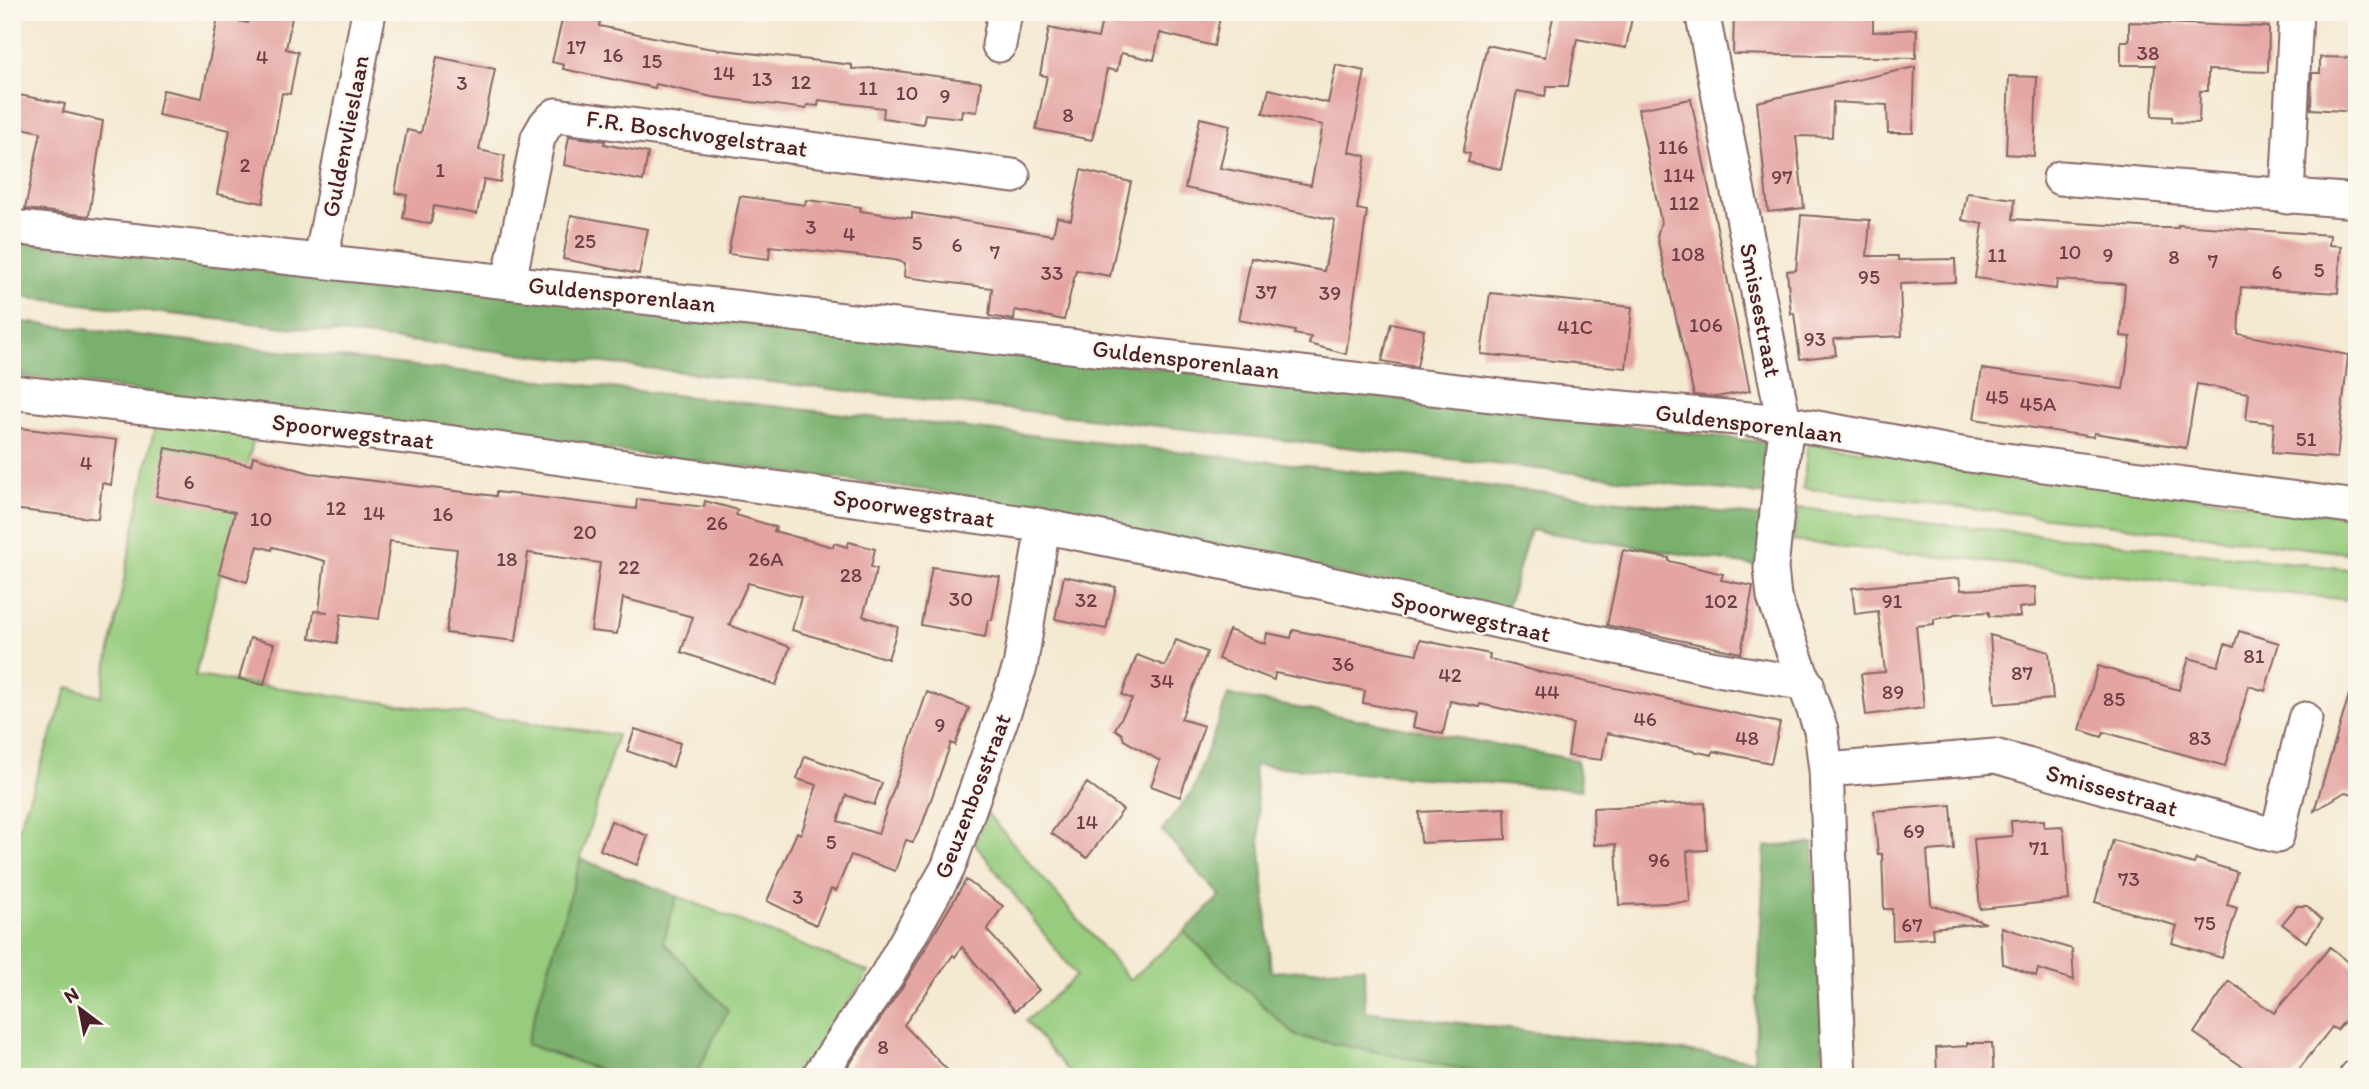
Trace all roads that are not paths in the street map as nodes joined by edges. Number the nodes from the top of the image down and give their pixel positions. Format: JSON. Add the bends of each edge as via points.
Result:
{"nodes":[{"id":1,"x":369,"y":12,"type":"edge"},
{"id":2,"x":1005,"y":12,"type":"edge"},
{"id":3,"x":1702,"y":12,"type":"edge"},
{"id":4,"x":2295,"y":12,"type":"edge"},
{"id":5,"x":999,"y":46,"type":"dead end"},
{"id":6,"x":1013,"y":176,"type":"dead end"},
{"id":7,"x":2060,"y":178,"type":"dead end"},
{"id":8,"x":2287,"y":197,"type":"junction"},
{"id":9,"x":2357,"y":201,"type":"edge"},
{"id":10,"x":12,"y":228,"type":"edge"},
{"id":11,"x":321,"y":260,"type":"junction"},
{"id":12,"x":509,"y":281,"type":"junction"},
{"id":13,"x":12,"y":392,"type":"edge"},
{"id":14,"x":1785,"y":429,"type":"junction"},
{"id":15,"x":2357,"y":507,"type":"edge"},
{"id":16,"x":1043,"y":526,"type":"junction"},
{"id":17,"x":1807,"y":684,"type":"junction"},
{"id":18,"x":2305,"y":719,"type":"dead end"},
{"id":19,"x":1826,"y":770,"type":"junction"},
{"id":20,"x":818,"y":1077,"type":"edge"},
{"id":21,"x":1839,"y":1077,"type":"edge"}],
"edges":[{"from":1,"to":11,"type":"street","name":"Guldenvlieslaan"},
{"from":2,"to":5,"type":"street"},
{"from":3,"to":14,"type":"street","name":"Smissestraat"},
{"from":4,"to":8,"type":"street"},
{"from":6,"to":12,"type":"street","name":"F.R. Boschvogelstraat","via":[[556,115],[538,138]]},
{"from":7,"to":8,"type":"street"},
{"from":8,"to":9,"type":"street"},
{"from":10,"to":11,"type":"street","name":"Guldensporenlaan"},
{"from":11,"to":12,"type":"street","name":"Guldensporenlaan"},
{"from":12,"to":14,"type":"street","name":"Guldensporenlaan"},
{"from":13,"to":16,"type":"street","name":"Spoorwegstraat","via":[[425,439]]},
{"from":14,"to":15,"type":"street","name":"Guldensporenlaan"},
{"from":14,"to":17,"type":"street","name":"Smissestraat","via":[[1771,568],[1774,597]]},
{"from":16,"to":17,"type":"street","name":"Spoorwegstraat","via":[[1697,665]]},
{"from":16,"to":20,"type":"street","name":"Geuzenbosstraat","via":[[1020,667],[948,868],[887,975]]},
{"from":17,"to":19,"type":"street","name":"Smissestraat","via":[[1821,730]]},
{"from":18,"to":19,"type":"street","name":"Smissestraat","via":[[2277,836],[1995,756]]},
{"from":19,"to":21,"type":"street","name":"Smissestraat"}]}
